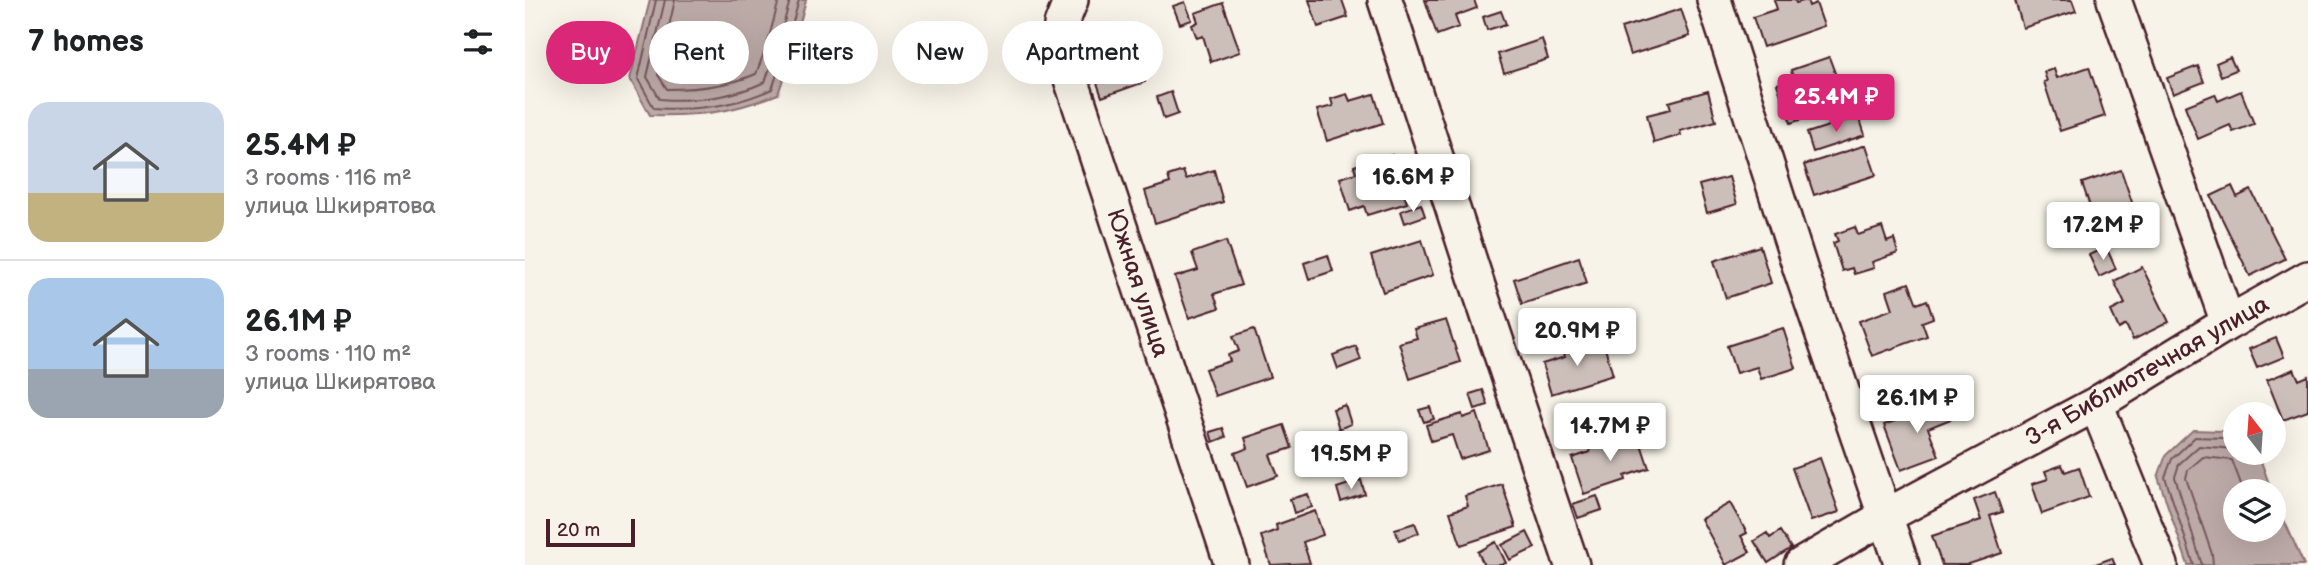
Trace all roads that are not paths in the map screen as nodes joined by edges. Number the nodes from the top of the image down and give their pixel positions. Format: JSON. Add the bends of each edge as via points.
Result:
{"nodes":[{"id":1,"x":1071,"y":0,"type":"edge"},
{"id":2,"x":1385,"y":0,"type":"edge"},
{"id":3,"x":1714,"y":0,"type":"edge"},
{"id":4,"x":2114,"y":0,"type":"edge"},
{"id":5,"x":2308,"y":278,"type":"edge"},
{"id":6,"x":2228,"y":323,"type":"junction"},
{"id":7,"x":2096,"y":404,"type":"junction"},
{"id":8,"x":1886,"y":516,"type":"junction"},
{"id":9,"x":1232,"y":565,"type":"edge"},
{"id":10,"x":1571,"y":565,"type":"edge"},
{"id":11,"x":1801,"y":565,"type":"edge"},
{"id":12,"x":1902,"y":565,"type":"edge"},
{"id":13,"x":2161,"y":565,"type":"edge"}],
"edges":[{"from":1,"to":9,"type":"street","name":"Южная улица","via":[[1061,25],[1062,52]]},
{"from":2,"to":10,"type":"street"},
{"from":3,"to":8,"type":"street"},
{"from":4,"to":6,"type":"street"},
{"from":5,"to":6,"type":"street","name":"3-я Библиотечная улица"},
{"from":6,"to":7,"type":"street","name":"3-я Библиотечная улица"},
{"from":7,"to":8,"type":"street","name":"3-я Библиотечная улица"},
{"from":7,"to":13,"type":"street"},
{"from":8,"to":11,"type":"street","name":"3-я Библиотечная улица"},
{"from":8,"to":12,"type":"street"}]}
